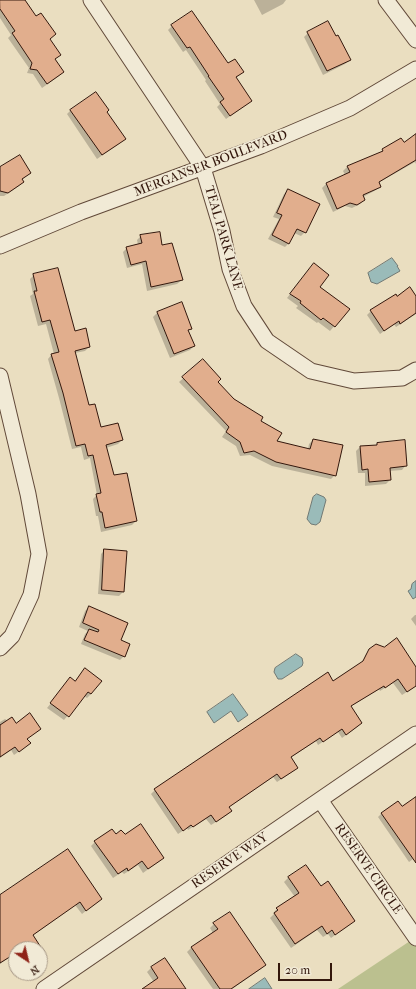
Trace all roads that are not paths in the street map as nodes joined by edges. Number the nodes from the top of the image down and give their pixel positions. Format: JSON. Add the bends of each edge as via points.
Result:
{"nodes":[{"id":1,"x":91,"y":0,"type":"edge"},
{"id":2,"x":386,"y":0,"type":"edge"},
{"id":3,"x":416,"y":40,"type":"edge"},
{"id":4,"x":416,"y":69,"type":"edge"},
{"id":5,"x":203,"y":168,"type":"junction"},
{"id":6,"x":0,"y":246,"type":"edge"},
{"id":7,"x":416,"y":370,"type":"edge"},
{"id":8,"x":0,"y":376,"type":"edge"},
{"id":9,"x":0,"y":648,"type":"edge"},
{"id":10,"x":416,"y":734,"type":"edge"},
{"id":11,"x":320,"y":800,"type":"junction"},
{"id":12,"x":416,"y":938,"type":"edge"},
{"id":13,"x":44,"y":989,"type":"edge"}],
"edges":[{"from":1,"to":5,"type":"street","name":"TEAL PARK LANE"},
{"from":2,"to":3,"type":"street"},
{"from":4,"to":5,"type":"street","name":"MERGANSER BOULEVARD","via":[[350,108]]},
{"from":5,"to":6,"type":"street","name":"MERGANSER BOULEVARD","via":[[81,212]]},
{"from":5,"to":7,"type":"street","name":"TEAL PARK LANE","via":[[222,231],[230,269],[244,306],[267,341],[311,371],[354,381],[402,378]]},
{"from":8,"to":9,"type":"street","via":[[40,554],[31,595],[12,636]]},
{"from":10,"to":11,"type":"street","name":"RESERVE WAY"},
{"from":11,"to":12,"type":"street","name":"RESERVE CIRCLE"},
{"from":11,"to":13,"type":"street","name":"RESERVE WAY"}]}
